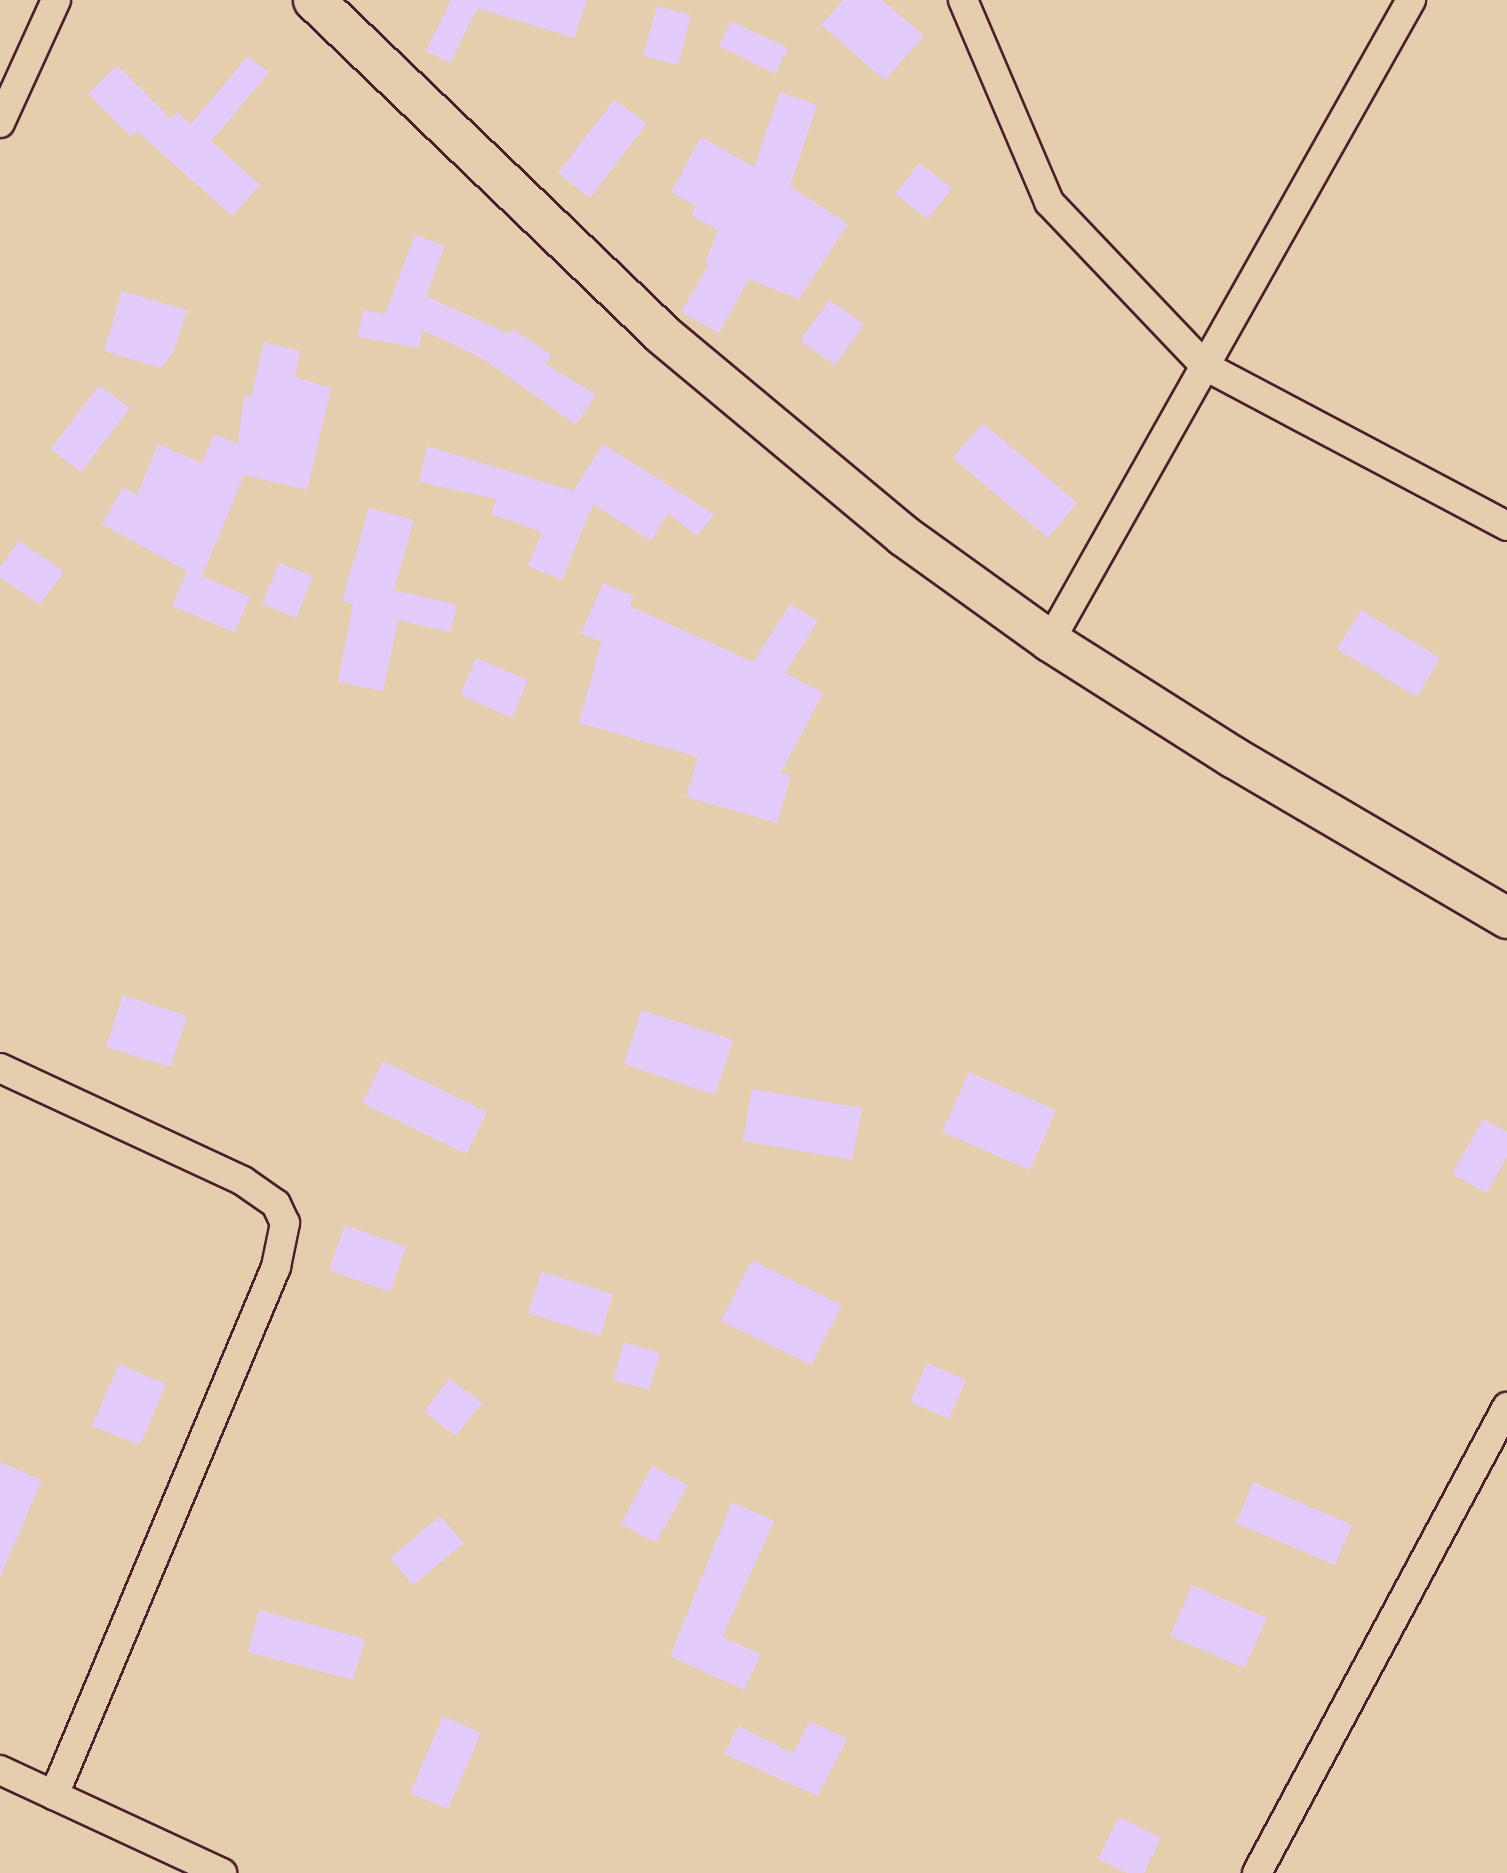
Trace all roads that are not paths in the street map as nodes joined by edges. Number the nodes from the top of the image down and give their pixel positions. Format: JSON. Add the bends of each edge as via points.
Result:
{"nodes":[{"id":1,"x":56,"y":0,"type":"edge"},
{"id":2,"x":314,"y":0,"type":"edge"},
{"id":3,"x":963,"y":0,"type":"edge"},
{"id":4,"x":1411,"y":0,"type":"edge"},
{"id":5,"x":0,"y":123,"type":"edge"},
{"id":6,"x":1205,"y":366,"type":"junction"},
{"id":7,"x":1507,"y":526,"type":"edge"},
{"id":8,"x":1050,"y":641,"type":"junction"},
{"id":9,"x":1507,"y":918,"type":"edge"},
{"id":10,"x":0,"y":1068,"type":"edge"},
{"id":11,"x":1507,"y":1407,"type":"edge"},
{"id":12,"x":0,"y":1770,"type":"edge"},
{"id":13,"x":54,"y":1795,"type":"junction"},
{"id":14,"x":222,"y":1873,"type":"edge"},
{"id":15,"x":1257,"y":1873,"type":"edge"}],
"edges":[{"from":1,"to":5,"type":"street"},
{"from":2,"to":8,"type":"main road","via":[[674,345],[904,536]]},
{"from":3,"to":6,"type":"street","via":[[1049,202]]},
{"from":4,"to":6,"type":"street"},
{"from":6,"to":7,"type":"street"},
{"from":6,"to":8,"type":"street"},
{"from":8,"to":9,"type":"main road","via":[[1233,757]]},
{"from":10,"to":13,"type":"street","via":[[243,1181],[276,1204],[285,1223],[276,1267]]},
{"from":11,"to":15,"type":"street"},
{"from":12,"to":13,"type":"street"},
{"from":13,"to":14,"type":"street"}]}
